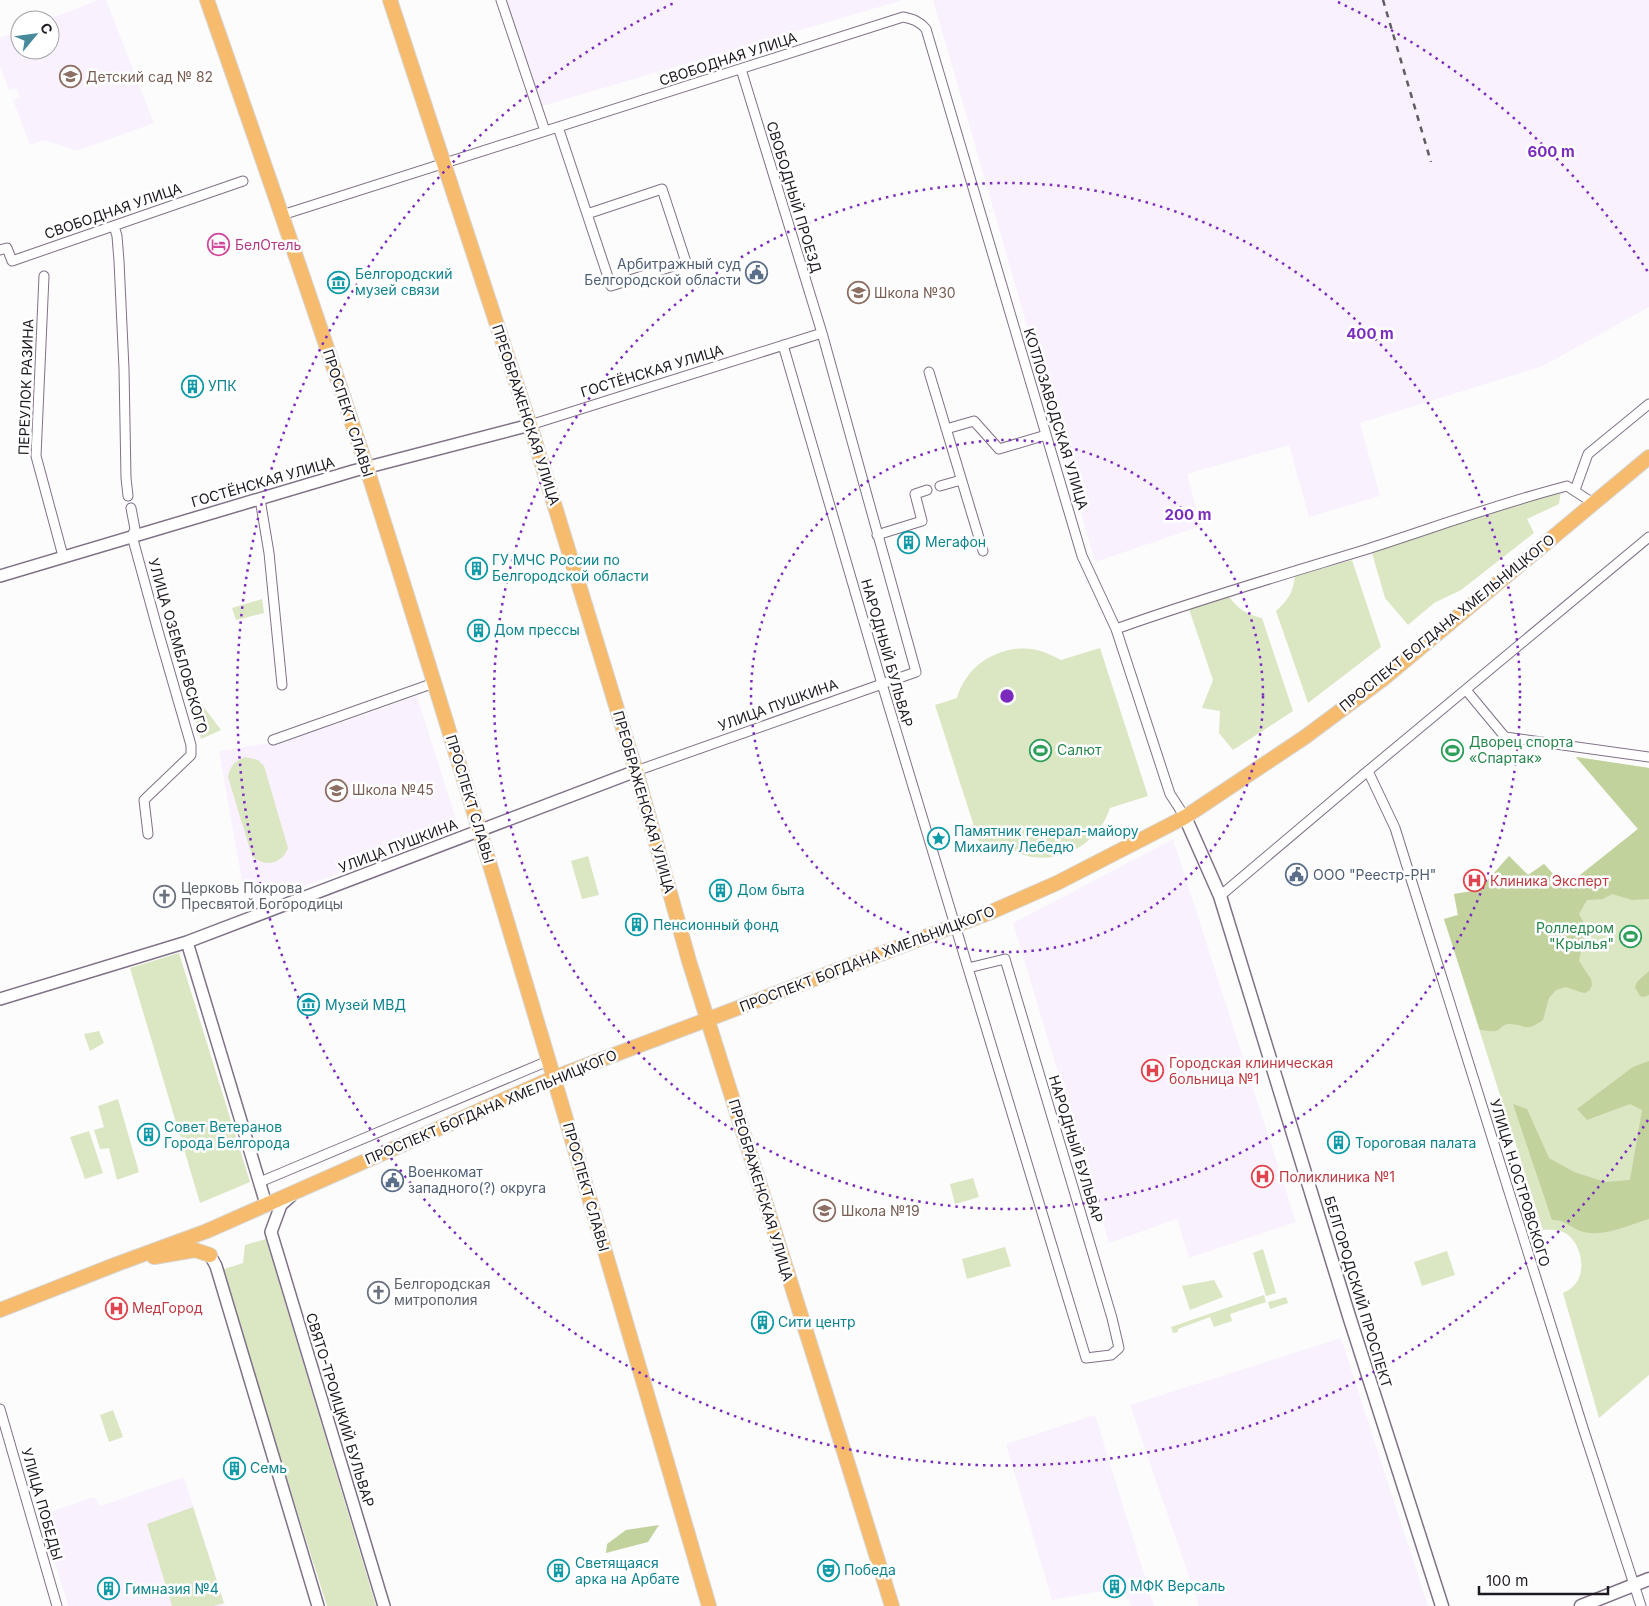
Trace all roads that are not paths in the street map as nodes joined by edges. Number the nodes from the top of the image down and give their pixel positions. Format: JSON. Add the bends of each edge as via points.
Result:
{"nodes":[{"id":1,"x":207,"y":0,"type":"edge"},
{"id":2,"x":390,"y":0,"type":"edge"},
{"id":3,"x":501,"y":0,"type":"edge"},
{"id":4,"x":919,"y":22,"type":"joint"},
{"id":5,"x":741,"y":69,"type":"junction"},
{"id":6,"x":558,"y":127,"type":"junction"},
{"id":7,"x":545,"y":131,"type":"junction"},
{"id":8,"x":445,"y":163,"type":"junction"},
{"id":9,"x":243,"y":181,"type":"dead end"},
{"id":10,"x":587,"y":214,"type":"junction"},
{"id":11,"x":282,"y":215,"type":"junction"},
{"id":12,"x":114,"y":226,"type":"junction"},
{"id":13,"x":0,"y":250,"type":"edge"},
{"id":14,"x":44,"y":276,"type":"dead end"},
{"id":15,"x":822,"y":333,"type":"junction"},
{"id":16,"x":783,"y":345,"type":"junction"},
{"id":17,"x":929,"y":372,"type":"dead end"},
{"id":18,"x":1649,"y":404,"type":"edge"},
{"id":19,"x":530,"y":425,"type":"junction"},
{"id":20,"x":946,"y":429,"type":"junction"},
{"id":21,"x":1046,"y":435,"type":"junction"},
{"id":22,"x":1649,"y":457,"type":"edge"},
{"id":23,"x":367,"y":469,"type":"junction"},
{"id":24,"x":961,"y":480,"type":"junction"},
{"id":25,"x":940,"y":486,"type":"dead end"},
{"id":26,"x":926,"y":490,"type":"dead end"},
{"id":27,"x":1575,"y":490,"type":"junction"},
{"id":28,"x":128,"y":496,"type":"dead end"},
{"id":29,"x":260,"y":499,"type":"junction"},
{"id":30,"x":1593,"y":503,"type":"junction"},
{"id":31,"x":132,"y":508,"type":"dead end"},
{"id":32,"x":877,"y":535,"type":"junction"},
{"id":33,"x":132,"y":536,"type":"junction"},
{"id":34,"x":1649,"y":537,"type":"edge"},
{"id":35,"x":983,"y":551,"type":"dead end"},
{"id":36,"x":63,"y":556,"type":"junction"},
{"id":37,"x":0,"y":576,"type":"edge"},
{"id":38,"x":1116,"y":629,"type":"junction"},
{"id":39,"x":916,"y":672,"type":"joint"},
{"id":40,"x":434,"y":683,"type":"junction"},
{"id":41,"x":882,"y":684,"type":"junction"},
{"id":42,"x":282,"y":685,"type":"dead end"},
{"id":43,"x":1466,"y":690,"type":"junction"},
{"id":44,"x":273,"y":740,"type":"dead end"},
{"id":45,"x":1649,"y":757,"type":"edge"},
{"id":46,"x":636,"y":771,"type":"junction"},
{"id":47,"x":1368,"y":771,"type":"junction"},
{"id":48,"x":1187,"y":816,"type":"junction"},
{"id":49,"x":480,"y":830,"type":"junction"},
{"id":50,"x":148,"y":834,"type":"dead end"},
{"id":51,"x":1220,"y":896,"type":"junction"},
{"id":52,"x":955,"y":926,"type":"junction"},
{"id":53,"x":187,"y":942,"type":"junction"},
{"id":54,"x":968,"y":968,"type":"junction"},
{"id":55,"x":0,"y":999,"type":"edge"},
{"id":56,"x":708,"y":1020,"type":"junction"},
{"id":57,"x":548,"y":1060,"type":"junction"},
{"id":58,"x":553,"y":1078,"type":"junction"},
{"id":59,"x":260,"y":1182,"type":"junction"},
{"id":60,"x":298,"y":1190,"type":"junction"},
{"id":61,"x":266,"y":1204,"type":"junction"},
{"id":62,"x":210,"y":1255,"type":"joint"},
{"id":63,"x":117,"y":1264,"type":"junction"},
{"id":64,"x":0,"y":1310,"type":"edge"},
{"id":65,"x":0,"y":1409,"type":"edge"},
{"id":66,"x":1649,"y":1579,"type":"edge"},
{"id":67,"x":1634,"y":1585,"type":"junction"},
{"id":68,"x":57,"y":1606,"type":"edge"},
{"id":69,"x":318,"y":1606,"type":"edge"},
{"id":70,"x":384,"y":1606,"type":"edge"},
{"id":71,"x":709,"y":1606,"type":"edge"},
{"id":72,"x":892,"y":1606,"type":"edge"},
{"id":73,"x":1442,"y":1606,"type":"edge"},
{"id":74,"x":1582,"y":1606,"type":"edge"},
{"id":75,"x":1641,"y":1606,"type":"edge"}],
"edges":[{"from":1,"to":11,"type":"main road","name":"ПРОСПЕКТ СЛАВЫ"},
{"from":2,"to":8,"type":"main road","name":"ПРЕОБРАЖЕНСКАЯ УЛИЦА"},
{"from":3,"to":7,"type":"street"},
{"from":4,"to":5,"type":"street","name":"СВОБОДНАЯ УЛИЦА","via":[[903,17]]},
{"from":4,"to":21,"type":"street","name":"КОТЛОЗАВОДСКАЯ УЛИЦА","via":[[926,29]]},
{"from":5,"to":6,"type":"street","name":"СВОБОДНАЯ УЛИЦА"},
{"from":5,"to":15,"type":"street","name":"СВОБОДНЫЙ ПРОЕЗД"},
{"from":6,"to":7,"type":"street","name":"СВОБОДНАЯ УЛИЦА"},
{"from":6,"to":10,"type":"street"},
{"from":7,"to":8,"type":"street","name":"СВОБОДНАЯ УЛИЦА"},
{"from":8,"to":11,"type":"street","name":"СВОБОДНАЯ УЛИЦА"},
{"from":8,"to":19,"type":"main road","name":"ПРЕОБРАЖЕНСКАЯ УЛИЦА"},
{"from":9,"to":12,"type":"street","name":"СВОБОДНАЯ УЛИЦА"},
{"from":10,"to":10,"type":"street","via":[[611,286],[686,262],[662,189]]},
{"from":11,"to":23,"type":"main road","name":"ПРОСПЕКТ СЛАВЫ"},
{"from":12,"to":13,"type":"street","name":"СВОБОДНАЯ УЛИЦА","via":[[12,261],[7,248]]},
{"from":12,"to":28,"type":"street","via":[[118,236]]},
{"from":14,"to":36,"type":"street","name":"ПЕРЕУЛОК РАЗИНА","via":[[36,456]]},
{"from":15,"to":16,"type":"street","name":"ГОСТЁНСКАЯ УЛИЦА"},
{"from":15,"to":32,"type":"street","name":"НАРОДНЫЙ БУЛЬВАР"},
{"from":16,"to":19,"type":"street","name":"ГОСТЁНСКАЯ УЛИЦА"},
{"from":16,"to":41,"type":"street","name":"НАРОДНЫЙ БУЛЬВАР"},
{"from":17,"to":20,"type":"street"},
{"from":18,"to":27,"type":"street","via":[[1588,454]]},
{"from":19,"to":23,"type":"street","name":"ГОСТЁНСКАЯ УЛИЦА"},
{"from":19,"to":46,"type":"main road","name":"ПРЕОБРАЖЕНСКАЯ УЛИЦА"},
{"from":20,"to":21,"type":"street","via":[[974,421],[999,449]]},
{"from":20,"to":24,"type":"street"},
{"from":21,"to":38,"type":"street","name":"КОТЛОЗАВОДСКАЯ УЛИЦА","via":[[1082,556]]},
{"from":22,"to":30,"type":"main road","name":"ПРОСПЕКТ БОГДАНА ХМЕЛЬНИЦКОГО"},
{"from":23,"to":29,"type":"street","name":"ГОСТЁНСКАЯ УЛИЦА"},
{"from":23,"to":40,"type":"main road","name":"ПРОСПЕКТ СЛАВЫ"},
{"from":24,"to":25,"type":"street"},
{"from":24,"to":35,"type":"street"},
{"from":26,"to":32,"type":"street","via":[[915,494],[922,521]]},
{"from":27,"to":30,"type":"street"},
{"from":27,"to":38,"type":"street","via":[[1567,486],[1525,497],[1179,606]]},
{"from":29,"to":33,"type":"street","name":"ГОСТЁНСКАЯ УЛИЦА"},
{"from":29,"to":42,"type":"street"},
{"from":30,"to":48,"type":"main road","name":"ПРОСПЕКТ БОГДАНА ХМЕЛЬНИЦКОГО","via":[[1383,679],[1305,737]]},
{"from":31,"to":33,"type":"street","via":[[135,529]]},
{"from":32,"to":39,"type":"street","name":"НАРОДНЫЙ БУЛЬВАР"},
{"from":33,"to":36,"type":"street","name":"ГОСТЁНСКАЯ УЛИЦА"},
{"from":33,"to":50,"type":"street","name":"УЛИЦА ОЗЕМБЛОВСКОГО","via":[[191,745],[191,755],[144,800]]},
{"from":34,"to":43,"type":"street"},
{"from":36,"to":37,"type":"street","name":"ГОСТЁНСКАЯ УЛИЦА"},
{"from":38,"to":48,"type":"street","name":"КОТЛОЗАВОДСКАЯ УЛИЦА","via":[[1170,794]]},
{"from":39,"to":41,"type":"street","name":"УЛИЦА ПУШКИНА"},
{"from":40,"to":44,"type":"street"},
{"from":40,"to":49,"type":"main road","name":"ПРОСПЕКТ СЛАВЫ"},
{"from":41,"to":46,"type":"street","name":"УЛИЦА ПУШКИНА"},
{"from":41,"to":52,"type":"street","name":"НАРОДНЫЙ БУЛЬВАР"},
{"from":43,"to":45,"type":"street","via":[[1505,736]]},
{"from":43,"to":47,"type":"street"},
{"from":46,"to":49,"type":"street","name":"УЛИЦА ПУШКИНА"},
{"from":46,"to":56,"type":"main road","name":"ПРЕОБРАЖЕНСКАЯ УЛИЦА"},
{"from":47,"to":51,"type":"street"},
{"from":47,"to":67,"type":"street","name":"УЛИЦА Н.ОСТРОВСКОГО","via":[[1395,828]]},
{"from":48,"to":51,"type":"main road","name":"БЕЛГОРОДСКИЙ ПРОСПЕКТ"},
{"from":48,"to":52,"type":"main road","name":"ПРОСПЕКТ БОГДАНА ХМЕЛЬНИЦКОГО","via":[[1057,883]]},
{"from":49,"to":53,"type":"street","name":"УЛИЦА ПУШКИНА"},
{"from":49,"to":57,"type":"main road","name":"ПРОСПЕКТ СЛАВЫ"},
{"from":51,"to":73,"type":"main road","name":"БЕЛГОРОДСКИЙ ПРОСПЕКТ"},
{"from":52,"to":54,"type":"street","name":"НАРОДНЫЙ БУЛЬВАР"},
{"from":52,"to":56,"type":"main road","name":"ПРОСПЕКТ БОГДАНА ХМЕЛЬНИЦКОГО"},
{"from":53,"to":55,"type":"street","name":"УЛИЦА ПУШКИНА"},
{"from":53,"to":59,"type":"street"},
{"from":54,"to":54,"type":"street","name":"НАРОДНЫЙ БУЛЬВАР","via":[[1086,1358],[1111,1354],[1119,1348],[1109,1308],[1005,959]]},
{"from":56,"to":58,"type":"main road","name":"ПРОСПЕКТ БОГДАНА ХМЕЛЬНИЦКОГО"},
{"from":56,"to":72,"type":"main road","name":"ПРЕОБРАЖЕНСКАЯ УЛИЦА"},
{"from":57,"to":58,"type":"main road","name":"ПРОСПЕКТ СЛАВЫ"},
{"from":57,"to":59,"type":"street"},
{"from":58,"to":60,"type":"main road","name":"ПРОСПЕКТ БОГДАНА ХМЕЛЬНИЦКОГО"},
{"from":58,"to":71,"type":"main road","name":"ПРОСПЕКТ СЛАВЫ"},
{"from":59,"to":61,"type":"street"},
{"from":60,"to":61,"type":"main road","name":"ПРОСПЕКТ БОГДАНА ХМЕЛЬНИЦКОГО"},
{"from":60,"to":70,"type":"street","name":"СВЯТО-ТРОИЦКИЙ БУЛЬВАР","via":[[281,1205],[271,1232]]},
{"from":61,"to":63,"type":"main road","name":"ПРОСПЕКТ БОГДАНА ХМЕЛЬНИЦКОГО","via":[[207,1231]]},
{"from":62,"to":63,"type":"main road","via":[[195,1250]]},
{"from":62,"to":69,"type":"street"},
{"from":63,"to":64,"type":"main road","name":"ПРОСПЕКТ БОГДАНА ХМЕЛЬНИЦКОГО"},
{"from":65,"to":68,"type":"street","name":"УЛИЦА ПОБЕДЫ"},
{"from":66,"to":67,"type":"main road"},
{"from":67,"to":74,"type":"main road"},
{"from":67,"to":75,"type":"street","name":"УЛИЦА Н.ОСТРОВСКОГО"}]}
